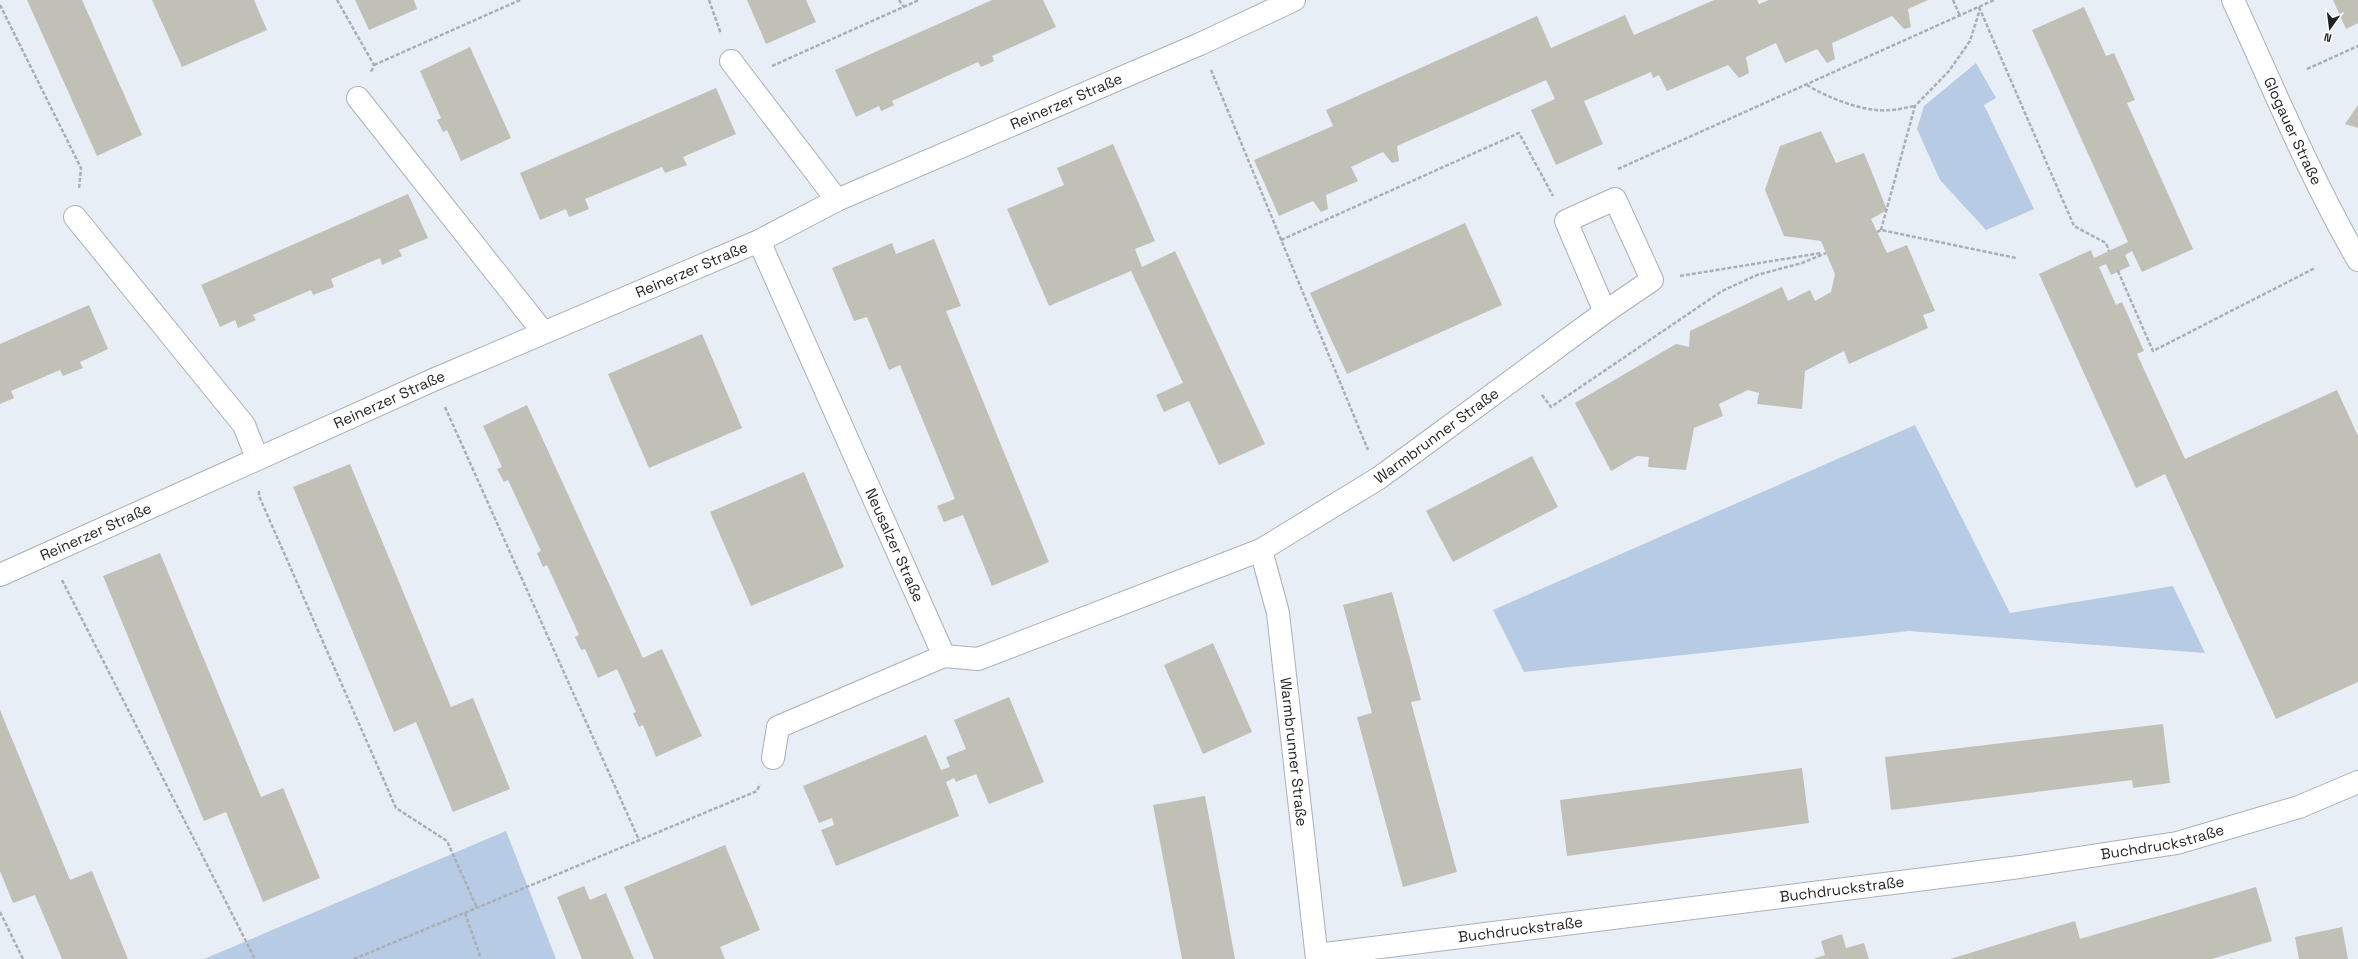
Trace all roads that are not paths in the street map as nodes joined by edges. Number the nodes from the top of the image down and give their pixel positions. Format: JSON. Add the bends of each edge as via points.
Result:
{"nodes":[{"id":1,"x":1294,"y":0,"type":"edge"},
{"id":2,"x":2233,"y":0,"type":"edge"},
{"id":3,"x":730,"y":60,"type":"road end"},
{"id":4,"x":358,"y":98,"type":"road end"},
{"id":5,"x":837,"y":200,"type":"junction"},
{"id":6,"x":75,"y":217,"type":"road end"},
{"id":7,"x":759,"y":242,"type":"junction"},
{"id":8,"x":2358,"y":260,"type":"edge"},
{"id":9,"x":1605,"y":312,"type":"junction"},
{"id":10,"x":543,"y":332,"type":"junction"},
{"id":11,"x":257,"y":458,"type":"junction"},
{"id":12,"x":1261,"y":550,"type":"junction"},
{"id":13,"x":0,"y":575,"type":"edge"},
{"id":14,"x":944,"y":656,"type":"junction"},
{"id":15,"x":773,"y":758,"type":"road end"},
{"id":16,"x":2358,"y":782,"type":"edge"},
{"id":17,"x":1317,"y":957,"type":"edge"}],
"edges":[{"from":1,"to":5,"type":"street","name":"Reinerzer Straße","via":[[1200,44]]},
{"from":2,"to":8,"type":"street","name":"Glogauer Straße","via":[[2335,220]]},
{"from":3,"to":5,"type":"street"},
{"from":4,"to":10,"type":"street"},
{"from":5,"to":7,"type":"street","name":"Reinerzer Straße"},
{"from":6,"to":11,"type":"street","via":[[244,425]]},
{"from":7,"to":10,"type":"street","name":"Reinerzer Straße"},
{"from":7,"to":14,"type":"street","name":"Neusalzer Straße"},
{"from":9,"to":9,"type":"street","name":"Warmbrunner Straße","via":[[1566,221],[1615,199],[1652,280]]},
{"from":9,"to":12,"type":"street","name":"Warmbrunner Straße","via":[[1379,478]]},
{"from":10,"to":11,"type":"street","name":"Reinerzer Straße"},
{"from":11,"to":13,"type":"street","name":"Reinerzer Straße"},
{"from":12,"to":14,"type":"street","name":"Warmbrunner Straße","via":[[978,659]]},
{"from":12,"to":17,"type":"street","name":"Warmbrunner Straße","via":[[1278,612]]},
{"from":14,"to":15,"type":"street","via":[[778,727]]},
{"from":16,"to":17,"type":"street","name":"Buchdruckstraße","via":[[2299,807],[2177,843],[2020,867]]}]}
